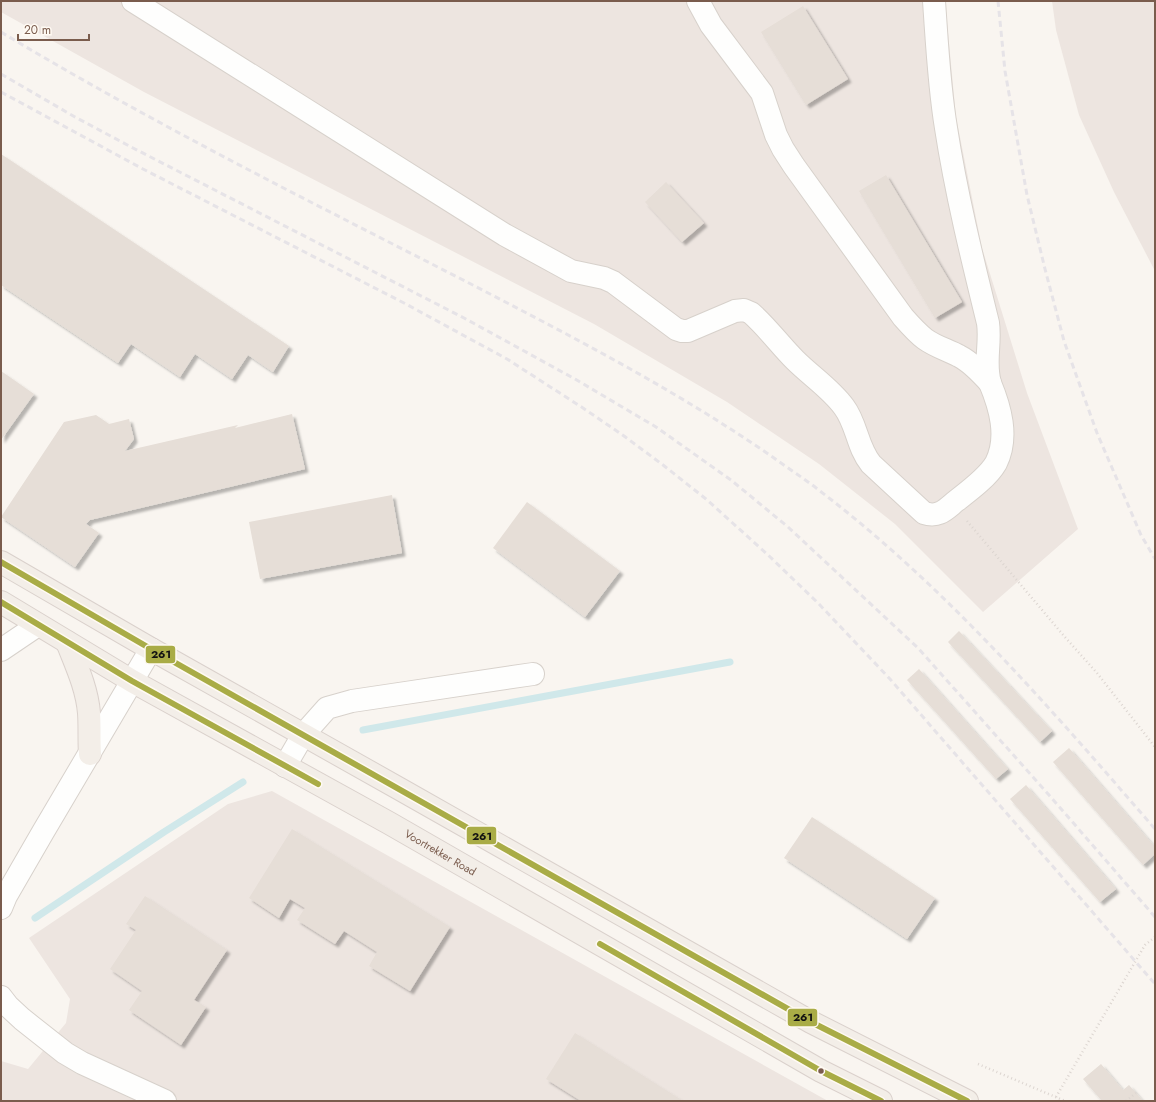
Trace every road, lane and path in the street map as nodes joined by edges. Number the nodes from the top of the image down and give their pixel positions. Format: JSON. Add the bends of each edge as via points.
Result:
{"nodes":[{"id":1,"x":133,"y":1,"type":"edge"},
{"id":2,"x":698,"y":1,"type":"edge"},
{"id":3,"x":934,"y":1,"type":"edge"},
{"id":4,"x":989,"y":333,"type":"junction"},
{"id":5,"x":960,"y":356,"type":"junction"},
{"id":6,"x":990,"y":383,"type":"junction"},
{"id":7,"x":953,"y":504,"type":"junction"},
{"id":8,"x":1,"y":562,"type":"edge"},
{"id":9,"x":1,"y":602,"type":"edge"},
{"id":10,"x":38,"y":625,"type":"junction"},
{"id":11,"x":67,"y":642,"type":"junction"},
{"id":12,"x":151,"y":649,"type":"junction"},
{"id":13,"x":1,"y":650,"type":"edge"},
{"id":14,"x":533,"y":674,"type":"dead end"},
{"id":15,"x":132,"y":681,"type":"junction"},
{"id":16,"x":303,"y":735,"type":"junction"},
{"id":17,"x":1155,"y":747,"type":"edge"},
{"id":18,"x":90,"y":754,"type":"junction"},
{"id":19,"x":286,"y":766,"type":"junction"},
{"id":20,"x":1,"y":908,"type":"edge"},
{"id":21,"x":1155,"y":937,"type":"edge"},
{"id":22,"x":1,"y":997,"type":"edge"},
{"id":23,"x":978,"y":1064,"type":"dead end"},
{"id":24,"x":1136,"y":1093,"type":"dead end"},
{"id":25,"x":1056,"y":1097,"type":"junction"},
{"id":26,"x":165,"y":1101,"type":"edge"},
{"id":27,"x":881,"y":1101,"type":"edge"},
{"id":28,"x":968,"y":1101,"type":"edge"},
{"id":29,"x":1065,"y":1101,"type":"edge"},
{"id":30,"x":1126,"y":1101,"type":"edge"}],
"edges":[{"from":1,"to":7,"type":"lane","via":[[510,238],[571,271],[613,282],[676,329],[688,331],[735,311],[744,310],[751,313],[844,407],[861,450],[871,464],[924,513],[935,515]]},
{"from":2,"to":5,"type":"lane","via":[[711,25],[762,93],[776,135],[787,155],[903,317],[926,340]]},
{"from":3,"to":4,"type":"lane","via":[[940,88],[949,149]]},
{"from":4,"to":5,"type":"lane","via":[[987,345],[976,356]]},
{"from":4,"to":6,"type":"lane","via":[[987,374]]},
{"from":5,"to":6,"type":"lane","via":[[981,372]]},
{"from":6,"to":7,"type":"lane","via":[[998,401],[1002,420],[1000,451],[990,470]]},
{"from":7,"to":17,"type":"path","via":[[1097,673]]},
{"from":8,"to":12,"type":"main road"},
{"from":9,"to":10,"type":"main road","name":"Voortrekker Road"},
{"from":10,"to":11,"type":"main road","name":"Voortrekker Road"},
{"from":10,"to":13,"type":"lane"},
{"from":11,"to":15,"type":"main road","name":"Voortrekker Road"},
{"from":11,"to":18,"type":"main road","via":[[86,694]]},
{"from":12,"to":15,"type":"lane"},
{"from":12,"to":16,"type":"main road"},
{"from":14,"to":16,"type":"lane","via":[[352,701],[327,708]]},
{"from":15,"to":18,"type":"lane"},
{"from":15,"to":19,"type":"main road","name":"Voortrekker Road"},
{"from":16,"to":19,"type":"lane"},
{"from":16,"to":28,"type":"main road","via":[[811,1022]]},
{"from":18,"to":20,"type":"lane"},
{"from":19,"to":27,"type":"main road","name":"Voortrekker Road","via":[[821,1071]]},
{"from":21,"to":25,"type":"path","bridge":true,"via":[[1145,945]]},
{"from":22,"to":26,"type":"lane","via":[[22,1019],[66,1053],[82,1063]]},
{"from":23,"to":25,"type":"path"},
{"from":24,"to":30,"type":"path"},
{"from":25,"to":29,"type":"path"}]}
